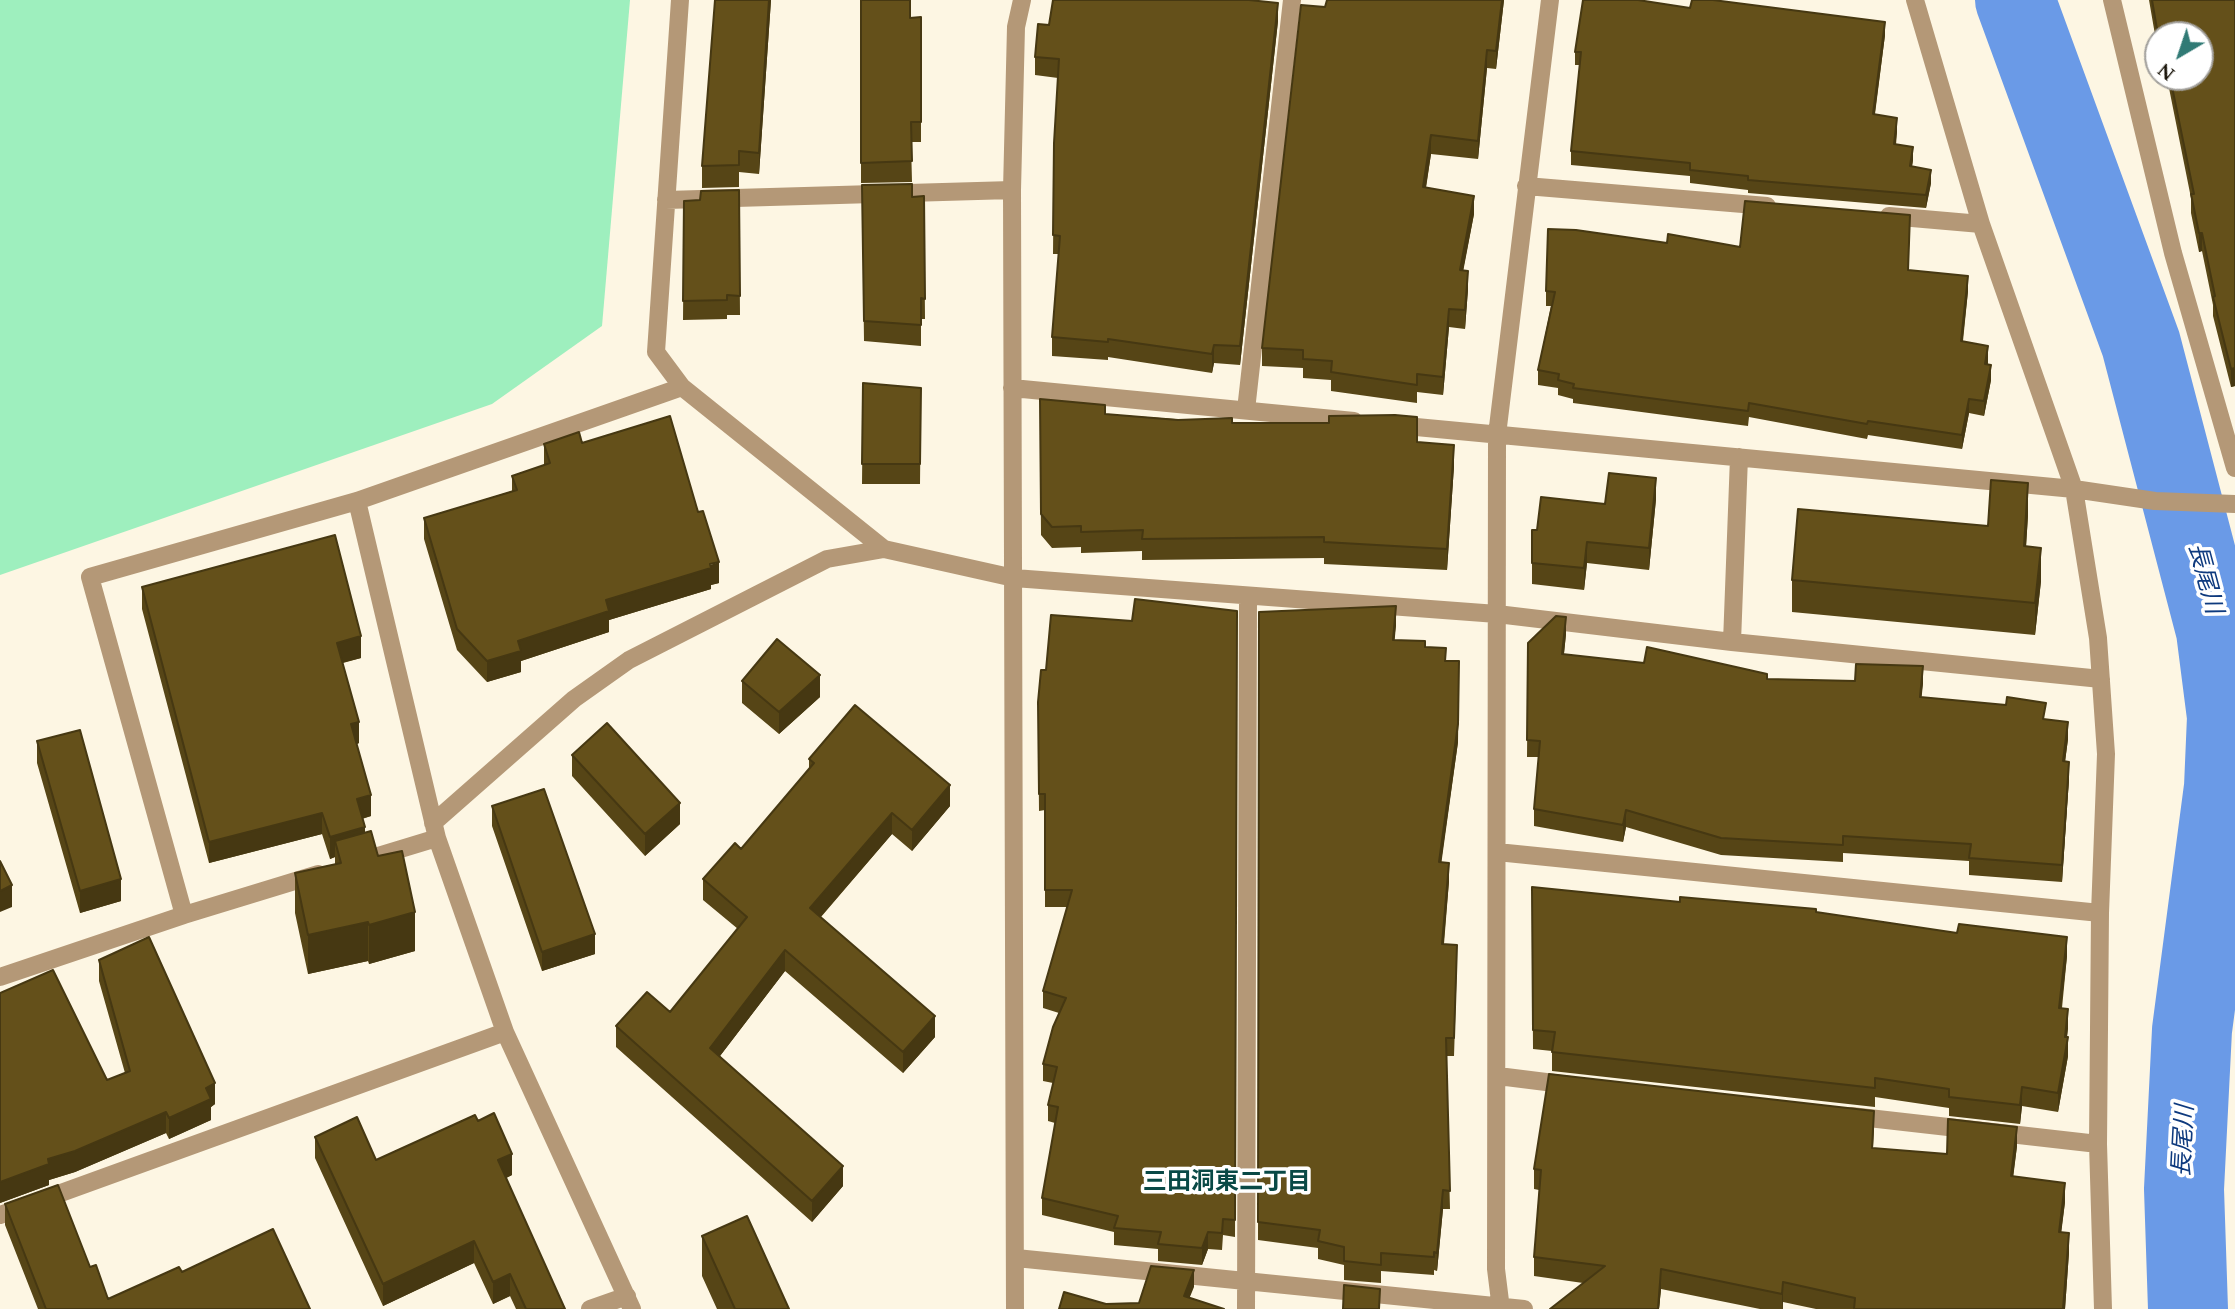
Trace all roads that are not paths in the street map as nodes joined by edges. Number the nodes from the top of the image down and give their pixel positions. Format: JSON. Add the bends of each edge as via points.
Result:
{"nodes":[{"id":1,"x":680,"y":0,"type":"edge"},
{"id":2,"x":1022,"y":0,"type":"edge"},
{"id":3,"x":1293,"y":0,"type":"edge"},
{"id":4,"x":1550,"y":0,"type":"edge"},
{"id":5,"x":1915,"y":0,"type":"edge"},
{"id":6,"x":2112,"y":0,"type":"edge"},
{"id":7,"x":1526,"y":186,"type":"junction"},
{"id":8,"x":1012,"y":190,"type":"junction"},
{"id":9,"x":666,"y":200,"type":"junction"},
{"id":10,"x":1788,"y":208,"type":"edge"},
{"id":11,"x":1871,"y":215,"type":"edge"},
{"id":12,"x":1982,"y":224,"type":"junction"},
{"id":13,"x":682,"y":387,"type":"junction"},
{"id":14,"x":1012,"y":388,"type":"junction"},
{"id":15,"x":1246,"y":410,"type":"junction"},
{"id":16,"x":1497,"y":435,"type":"junction"},
{"id":17,"x":1739,"y":457,"type":"junction"},
{"id":18,"x":2235,"y":468,"type":"edge"},
{"id":19,"x":2074,"y":489,"type":"junction"},
{"id":20,"x":357,"y":501,"type":"junction"},
{"id":21,"x":2235,"y":504,"type":"edge"},
{"id":22,"x":884,"y":549,"type":"junction"},
{"id":23,"x":1014,"y":578,"type":"junction"},
{"id":24,"x":1248,"y":596,"type":"junction"},
{"id":25,"x":1497,"y":614,"type":"junction"},
{"id":26,"x":1732,"y":642,"type":"junction"},
{"id":27,"x":2101,"y":679,"type":"junction"},
{"id":28,"x":435,"y":830,"type":"junction"},
{"id":29,"x":1497,"y":852,"type":"junction"},
{"id":30,"x":2100,"y":913,"type":"junction"},
{"id":31,"x":184,"y":915,"type":"junction"},
{"id":32,"x":0,"y":977,"type":"edge"},
{"id":33,"x":506,"y":1032,"type":"junction"},
{"id":34,"x":1498,"y":1076,"type":"junction"},
{"id":35,"x":1593,"y":1087,"type":"edge"},
{"id":36,"x":1839,"y":1115,"type":"edge"},
{"id":37,"x":2098,"y":1144,"type":"junction"},
{"id":38,"x":0,"y":1215,"type":"edge"},
{"id":39,"x":1016,"y":1258,"type":"junction"},
{"id":40,"x":1246,"y":1280,"type":"junction"},
{"id":41,"x":629,"y":1303,"type":"edge"},
{"id":42,"x":1501,"y":1308,"type":"edge"},
{"id":43,"x":590,"y":1309,"type":"edge"},
{"id":44,"x":1015,"y":1309,"type":"edge"},
{"id":45,"x":1246,"y":1309,"type":"edge"},
{"id":46,"x":1524,"y":1309,"type":"edge"},
{"id":47,"x":2104,"y":1309,"type":"edge"}],
"edges":[{"from":1,"to":9,"type":"street"},
{"from":2,"to":8,"type":"street","via":[[1016,27]]},
{"from":3,"to":15,"type":"street"},
{"from":4,"to":7,"type":"street"},
{"from":5,"to":12,"type":"street"},
{"from":6,"to":18,"type":"street","via":[[2173,253]]},
{"from":7,"to":10,"type":"street"},
{"from":7,"to":16,"type":"street"},
{"from":8,"to":9,"type":"street"},
{"from":8,"to":14,"type":"street"},
{"from":9,"to":13,"type":"street","via":[[656,352]]},
{"from":11,"to":12,"type":"street"},
{"from":12,"to":19,"type":"street"},
{"from":13,"to":20,"type":"street"},
{"from":13,"to":22,"type":"street"},
{"from":14,"to":15,"type":"street"},
{"from":14,"to":23,"type":"street"},
{"from":15,"to":16,"type":"street"},
{"from":16,"to":17,"type":"street"},
{"from":16,"to":25,"type":"street"},
{"from":17,"to":19,"type":"street"},
{"from":17,"to":26,"type":"street"},
{"from":19,"to":21,"type":"street"},
{"from":19,"to":27,"type":"street"},
{"from":20,"to":28,"type":"street"},
{"from":20,"to":31,"type":"street","via":[[90,577]]},
{"from":22,"to":23,"type":"street"},
{"from":22,"to":28,"type":"street","via":[[827,559],[629,660],[574,699]]},
{"from":23,"to":24,"type":"street"},
{"from":23,"to":39,"type":"street"},
{"from":24,"to":25,"type":"street"},
{"from":24,"to":40,"type":"street"},
{"from":25,"to":26,"type":"street"},
{"from":25,"to":29,"type":"street"},
{"from":26,"to":27,"type":"street"},
{"from":27,"to":30,"type":"street","via":[[2106,754]]},
{"from":28,"to":31,"type":"street","via":[[337,868]]},
{"from":28,"to":33,"type":"street"},
{"from":29,"to":30,"type":"street"},
{"from":29,"to":34,"type":"street"},
{"from":30,"to":37,"type":"street"},
{"from":31,"to":32,"type":"street"},
{"from":33,"to":38,"type":"street"},
{"from":33,"to":41,"type":"street"},
{"from":34,"to":35,"type":"street"},
{"from":34,"to":42,"type":"street","via":[[1496,1269]]},
{"from":36,"to":37,"type":"street"},
{"from":37,"to":47,"type":"street"},
{"from":39,"to":40,"type":"street"},
{"from":39,"to":44,"type":"street"},
{"from":40,"to":42,"type":"street"},
{"from":40,"to":45,"type":"street"},
{"from":41,"to":43,"type":"street"},
{"from":42,"to":46,"type":"street"}]}
